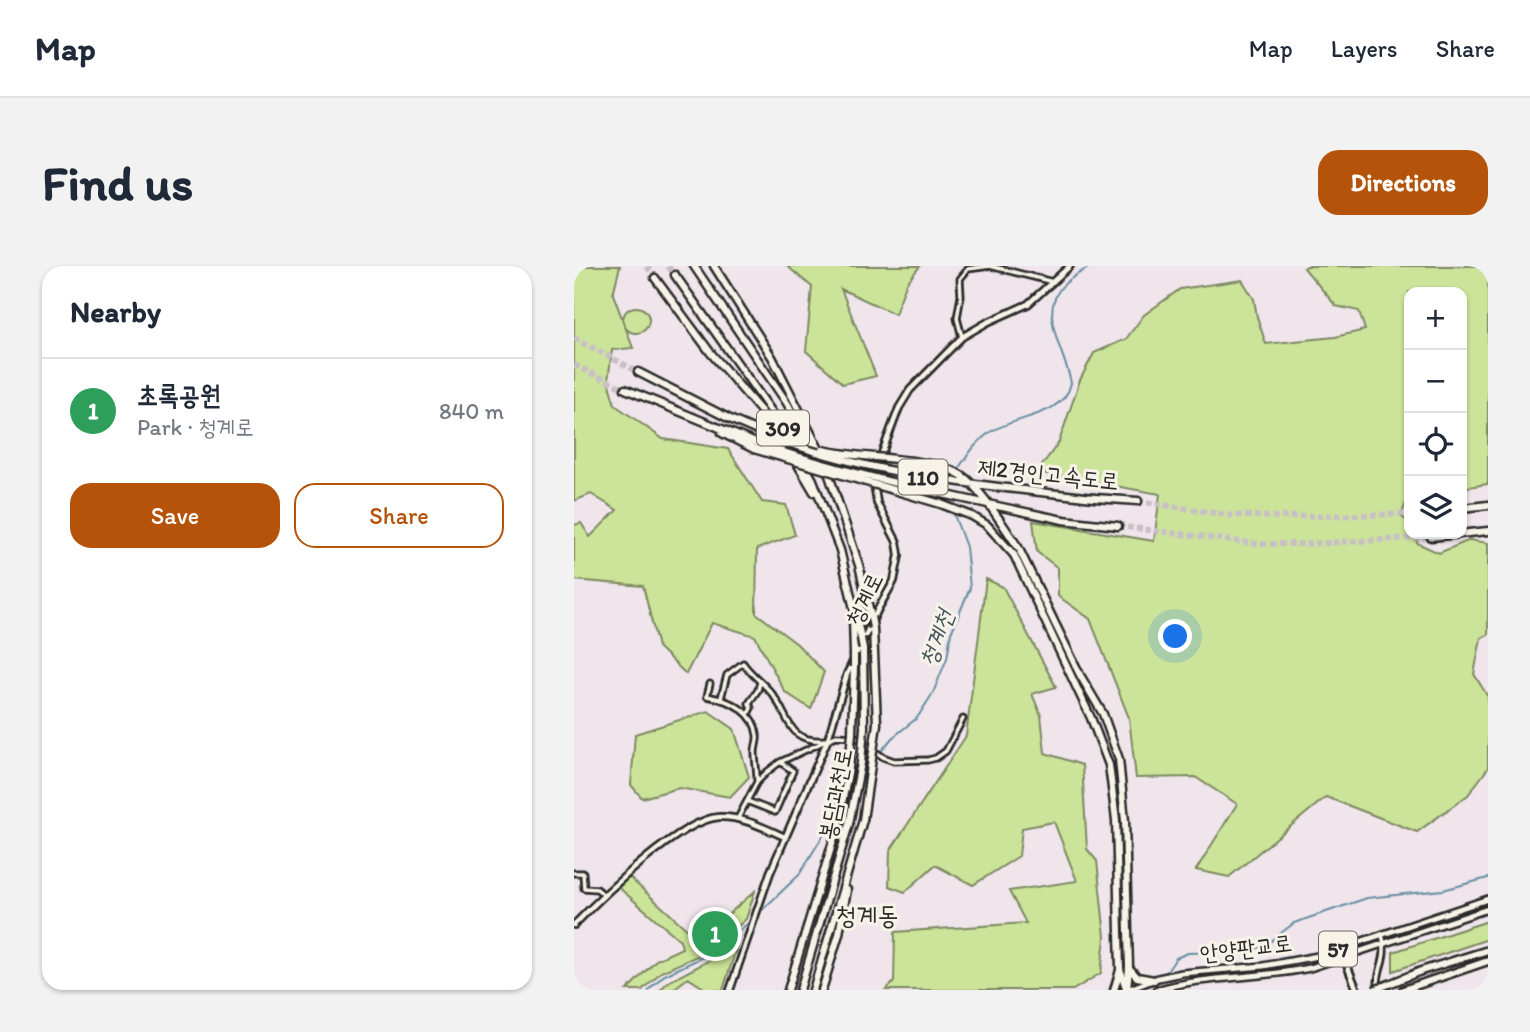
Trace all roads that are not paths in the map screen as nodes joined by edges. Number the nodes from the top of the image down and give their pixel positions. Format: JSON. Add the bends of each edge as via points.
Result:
{"nodes":[{"id":1,"x":694,"y":266,"type":"edge"},
{"id":2,"x":714,"y":266,"type":"edge"},
{"id":3,"x":1070,"y":266,"type":"edge"},
{"id":4,"x":675,"y":275,"type":"tunnel mouth"},
{"id":5,"x":656,"y":278,"type":"tunnel mouth"},
{"id":6,"x":1054,"y":283,"type":"junction"},
{"id":7,"x":962,"y":337,"type":"junction"},
{"id":8,"x":638,"y":372,"type":"tunnel mouth"},
{"id":9,"x":625,"y":389,"type":"tunnel mouth"},
{"id":10,"x":757,"y":431,"type":"junction"},
{"id":11,"x":755,"y":446,"type":"junction"},
{"id":12,"x":835,"y":492,"type":"junction"},
{"id":13,"x":819,"y":501,"type":"junction"},
{"id":14,"x":1138,"y":501,"type":"tunnel mouth"},
{"id":15,"x":1488,"y":505,"type":"edge"},
{"id":16,"x":1467,"y":507,"type":"edge"},
{"id":17,"x":1118,"y":526,"type":"tunnel mouth"},
{"id":18,"x":1488,"y":531,"type":"edge"},
{"id":19,"x":1467,"y":533,"type":"edge"},
{"id":20,"x":853,"y":601,"type":"junction"},
{"id":21,"x":760,"y":682,"type":"junction"},
{"id":22,"x":709,"y":684,"type":"dead end"},
{"id":23,"x":721,"y":698,"type":"junction"},
{"id":24,"x":748,"y":714,"type":"junction"},
{"id":25,"x":963,"y":719,"type":"dead end"},
{"id":26,"x":854,"y":735,"type":"junction"},
{"id":27,"x":828,"y":740,"type":"junction"},
{"id":28,"x":780,"y":762,"type":"junction"},
{"id":29,"x":757,"y":782,"type":"junction"},
{"id":30,"x":747,"y":801,"type":"junction"},
{"id":31,"x":738,"y":818,"type":"junction"},
{"id":32,"x":785,"y":836,"type":"junction"},
{"id":33,"x":849,"y":871,"type":"junction"},
{"id":34,"x":574,"y":873,"type":"edge"},
{"id":35,"x":604,"y":895,"type":"junction"},
{"id":36,"x":1488,"y":899,"type":"edge"},
{"id":37,"x":1488,"y":909,"type":"edge"},
{"id":38,"x":574,"y":925,"type":"edge"},
{"id":39,"x":1382,"y":934,"type":"junction"},
{"id":40,"x":1384,"y":944,"type":"junction"},
{"id":41,"x":1340,"y":948,"type":"junction"},
{"id":42,"x":1488,"y":950,"type":"edge"},
{"id":43,"x":1343,"y":957,"type":"junction"},
{"id":44,"x":1488,"y":961,"type":"edge"},
{"id":45,"x":1120,"y":968,"type":"junction"},
{"id":46,"x":1129,"y":968,"type":"junction"},
{"id":47,"x":1156,"y":979,"type":"junction"},
{"id":48,"x":730,"y":990,"type":"edge"},
{"id":49,"x":788,"y":990,"type":"edge"},
{"id":50,"x":800,"y":990,"type":"edge"},
{"id":51,"x":813,"y":990,"type":"edge"},
{"id":52,"x":822,"y":990,"type":"edge"},
{"id":53,"x":1114,"y":990,"type":"edge"},
{"id":54,"x":1127,"y":990,"type":"edge"},
{"id":55,"x":1156,"y":990,"type":"edge"},
{"id":56,"x":1357,"y":990,"type":"edge"},
{"id":57,"x":1376,"y":990,"type":"edge"},
{"id":58,"x":1403,"y":990,"type":"edge"}],
"edges":[{"from":1,"to":12,"type":"highway","name":"봉담과천로","number":"309","via":[[787,403]]},
{"from":2,"to":12,"type":"highway","name":"봉담과천로","via":[[797,402]]},
{"from":3,"to":6,"type":"street","name":"청계로"},
{"from":4,"to":13,"type":"highway","name":"봉담과천로","number":"309","via":[[788,435]]},
{"from":5,"to":13,"type":"highway","name":"봉담과천로","via":[[710,352],[778,431]]},
{"from":6,"to":7,"type":"street","name":"청계로","via":[[1028,304]]},
{"from":6,"to":7,"type":"street","via":[[990,266],[968,269],[960,279],[957,318]]},
{"from":7,"to":27,"type":"street","name":"청계로","via":[[910,390],[873,477],[874,495],[897,542],[898,567],[847,674]]},
{"from":8,"to":10,"type":"highway","name":"제2경인고속도로","number":"110"},
{"from":9,"to":11,"type":"highway","name":"제2경인고속도로","number":"110"},
{"from":10,"to":14,"type":"highway","name":"제2경인고속도로","number":"110","bridge":true,"via":[[900,474]]},
{"from":10,"to":46,"type":"highway","bridge":true,"via":[[828,451],[925,464],[962,475],[1018,547],[1103,714],[1119,759]]},
{"from":11,"to":17,"type":"highway","name":"제2경인고속도로","number":"110","bridge":true,"via":[[924,491],[1063,520]]},
{"from":11,"to":45,"type":"highway","bridge":true,"via":[[972,516],[994,531],[1014,555],[1109,765],[1116,820]]},
{"from":12,"to":33,"type":"highway","name":"봉담과천로","number":"309","bridge":true,"via":[[873,628],[877,724],[863,820]]},
{"from":13,"to":20,"type":"highway","name":"봉담과천로","number":"309","via":[[840,550]]},
{"from":15,"to":16,"type":"highway"},
{"from":18,"to":19,"type":"highway"},
{"from":20,"to":26,"type":"highway","name":"봉담과천로","bridge":true},
{"from":20,"to":50,"type":"highway","name":"봉담과천로","number":"309","bridge":true,"via":[[863,649],[861,763],[849,824]]},
{"from":21,"to":23,"type":"street","via":[[743,663],[727,675]]},
{"from":21,"to":24,"type":"street"},
{"from":21,"to":27,"type":"street","via":[[794,732]]},
{"from":22,"to":23,"type":"street","via":[[707,696]]},
{"from":23,"to":24,"type":"street"},
{"from":24,"to":29,"type":"street","via":[[757,736]]},
{"from":25,"to":26,"type":"street","bridge":true,"via":[[946,751],[936,758],[894,761]]},
{"from":26,"to":27,"type":"street"},
{"from":26,"to":49,"type":"highway","name":"봉담과천로","bridge":true,"via":[[837,828]]},
{"from":27,"to":28,"type":"street"},
{"from":27,"to":32,"type":"street","name":"청계로"},
{"from":28,"to":29,"type":"street"},
{"from":28,"to":30,"type":"street","via":[[793,771],[775,812]]},
{"from":29,"to":30,"type":"street"},
{"from":30,"to":31,"type":"street"},
{"from":31,"to":32,"type":"street"},
{"from":31,"to":35,"type":"street","via":[[716,817],[689,827]]},
{"from":32,"to":48,"type":"street","name":"청계로"},
{"from":33,"to":51,"type":"highway","name":"봉담과천로","number":"309"},
{"from":33,"to":52,"type":"highway","name":"봉담과천로","via":[[839,934]]},
{"from":34,"to":35,"type":"street","via":[[583,873],[584,888]]},
{"from":35,"to":38,"type":"street"},
{"from":36,"to":39,"type":"main road","name":"안양판교로","number":"57"},
{"from":37,"to":40,"type":"main road","name":"안양판교로","number":"57"},
{"from":39,"to":40,"type":"street"},
{"from":39,"to":41,"type":"main road","name":"안양판교로","number":"57"},
{"from":40,"to":43,"type":"main road","name":"안양판교로","number":"57"},
{"from":40,"to":57,"type":"street"},
{"from":41,"to":43,"type":"street"},
{"from":41,"to":47,"type":"main road","name":"안양판교로","number":"57","via":[[1287,963]]},
{"from":42,"to":57,"type":"highway","bridge":true},
{"from":43,"to":55,"type":"main road","name":"안양판교로","number":"57","via":[[1289,973],[1188,982]]},
{"from":43,"to":56,"type":"street"},
{"from":44,"to":58,"type":"highway"},
{"from":45,"to":46,"type":"highway","via":[[1126,990]]},
{"from":45,"to":53,"type":"highway"},
{"from":46,"to":47,"type":"highway","via":[[1136,976]]},
{"from":47,"to":54,"type":"main road","name":"안양판교로","number":"57"}]}
